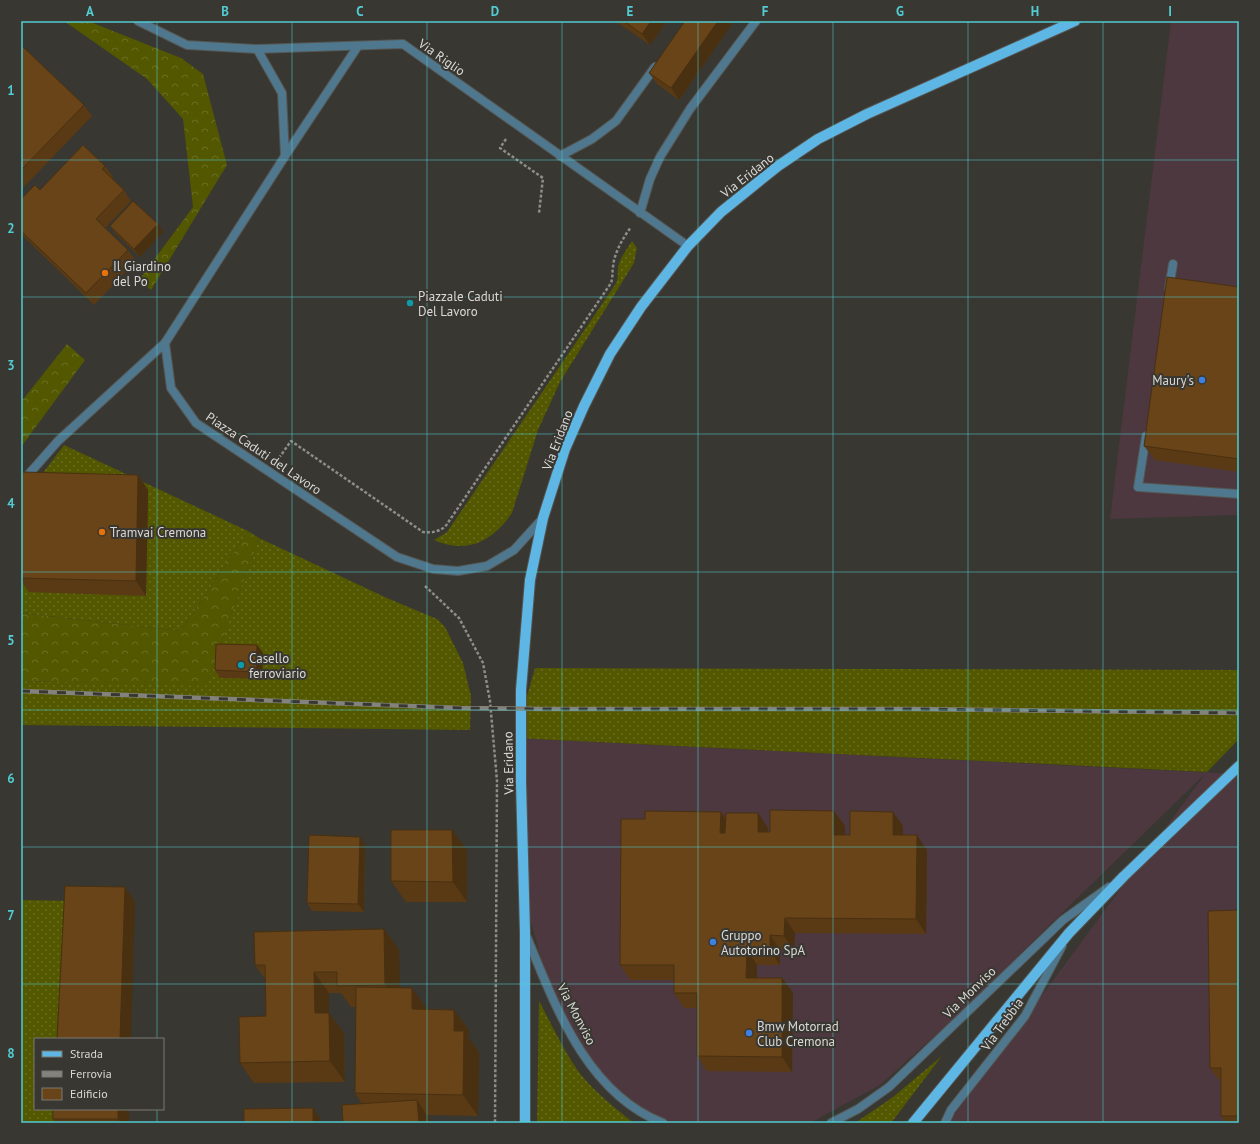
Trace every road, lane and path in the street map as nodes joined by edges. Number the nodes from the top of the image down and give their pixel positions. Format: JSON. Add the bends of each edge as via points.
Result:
{"nodes":[{"id":1,"x":138,"y":21,"type":"edge"},
{"id":2,"x":756,"y":21,"type":"edge"},
{"id":3,"x":1075,"y":21,"type":"edge"},
{"id":4,"x":358,"y":46,"type":"junction"},
{"id":5,"x":257,"y":49,"type":"junction"},
{"id":6,"x":660,"y":60,"type":"edge"},
{"id":7,"x":516,"y":124,"type":"junction"},
{"id":8,"x":285,"y":156,"type":"junction"},
{"id":9,"x":560,"y":156,"type":"junction"},
{"id":10,"x":539,"y":213,"type":"dead end"},
{"id":11,"x":640,"y":213,"type":"junction"},
{"id":12,"x":688,"y":246,"type":"junction"},
{"id":13,"x":1173,"y":264,"type":"dead end"},
{"id":14,"x":1168,"y":295,"type":"edge"},
{"id":15,"x":165,"y":343,"type":"junction"},
{"id":16,"x":1148,"y":426,"type":"edge"},
{"id":17,"x":269,"y":471,"type":"junction"},
{"id":18,"x":21,"y":483,"type":"edge"},
{"id":19,"x":1239,"y":494,"type":"edge"},
{"id":20,"x":543,"y":518,"type":"junction"},
{"id":21,"x":422,"y":584,"type":"dead end"},
{"id":22,"x":1239,"y":766,"type":"edge"},
{"id":23,"x":1124,"y":876,"type":"junction"},
{"id":24,"x":525,"y":932,"type":"junction"},
{"id":25,"x":1069,"y":933,"type":"junction"},
{"id":26,"x":495,"y":1123,"type":"edge"},
{"id":27,"x":524,"y":1123,"type":"edge"},
{"id":28,"x":663,"y":1123,"type":"edge"},
{"id":29,"x":830,"y":1123,"type":"edge"},
{"id":30,"x":913,"y":1123,"type":"edge"},
{"id":31,"x":945,"y":1123,"type":"edge"}],
"edges":[{"from":1,"to":5,"type":"street","name":"Via Riglio","via":[[187,45]]},
{"from":2,"to":11,"type":"street","via":[[690,110],[660,157],[650,179]]},
{"from":3,"to":12,"type":"main road","name":"Via Eridano","via":[[912,93],[818,139],[778,166],[721,212]]},
{"from":4,"to":5,"type":"street","name":"Via Riglio"},
{"from":4,"to":7,"type":"street","name":"Via Riglio","via":[[403,44]]},
{"from":4,"to":8,"type":"street"},
{"from":5,"to":8,"type":"street","via":[[282,93]]},
{"from":6,"to":9,"type":"street","via":[[616,121],[592,140]]},
{"from":7,"to":9,"type":"street","name":"Via Riglio"},
{"from":7,"to":10,"type":"path","via":[[500,148],[543,178]]},
{"from":8,"to":15,"type":"street"},
{"from":9,"to":11,"type":"street","name":"Via Riglio"},
{"from":11,"to":12,"type":"street","name":"Via Riglio"},
{"from":11,"to":17,"type":"path","via":[[624,236],[615,258],[611,282],[444,527],[438,532],[423,532],[291,441]]},
{"from":12,"to":20,"type":"main road","name":"Via Eridano","via":[[641,306],[610,354],[566,449]]},
{"from":13,"to":14,"type":"street"},
{"from":15,"to":17,"type":"street","name":"Piazza Caduti del Lavoro","via":[[171,388],[196,423]]},
{"from":15,"to":18,"type":"street","via":[[58,441]]},
{"from":16,"to":19,"type":"street","via":[[1138,487]]},
{"from":17,"to":20,"type":"street","name":"Piazza Caduti del Lavoro","via":[[397,557],[433,569],[458,571],[487,566],[514,550]]},
{"from":20,"to":24,"type":"main road","name":"Via Eridano","via":[[530,580],[521,690]]},
{"from":21,"to":26,"type":"path","via":[[459,618],[483,663],[490,700],[497,781]]},
{"from":22,"to":23,"type":"main road","name":"Via Monviso"},
{"from":23,"to":25,"type":"main road","name":"Via Monviso"},
{"from":23,"to":29,"type":"street","name":"Via Monviso","via":[[1063,920],[889,1087],[858,1109]]},
{"from":24,"to":27,"type":"main road","name":"Via Eridano"},
{"from":24,"to":28,"type":"street","name":"Via Monviso","via":[[558,1011],[576,1045],[602,1079],[624,1100]]},
{"from":25,"to":30,"type":"main road","name":"Via Monviso"},
{"from":25,"to":31,"type":"street","name":"Via Trebbia","via":[[1025,1016],[951,1110]]}]}
